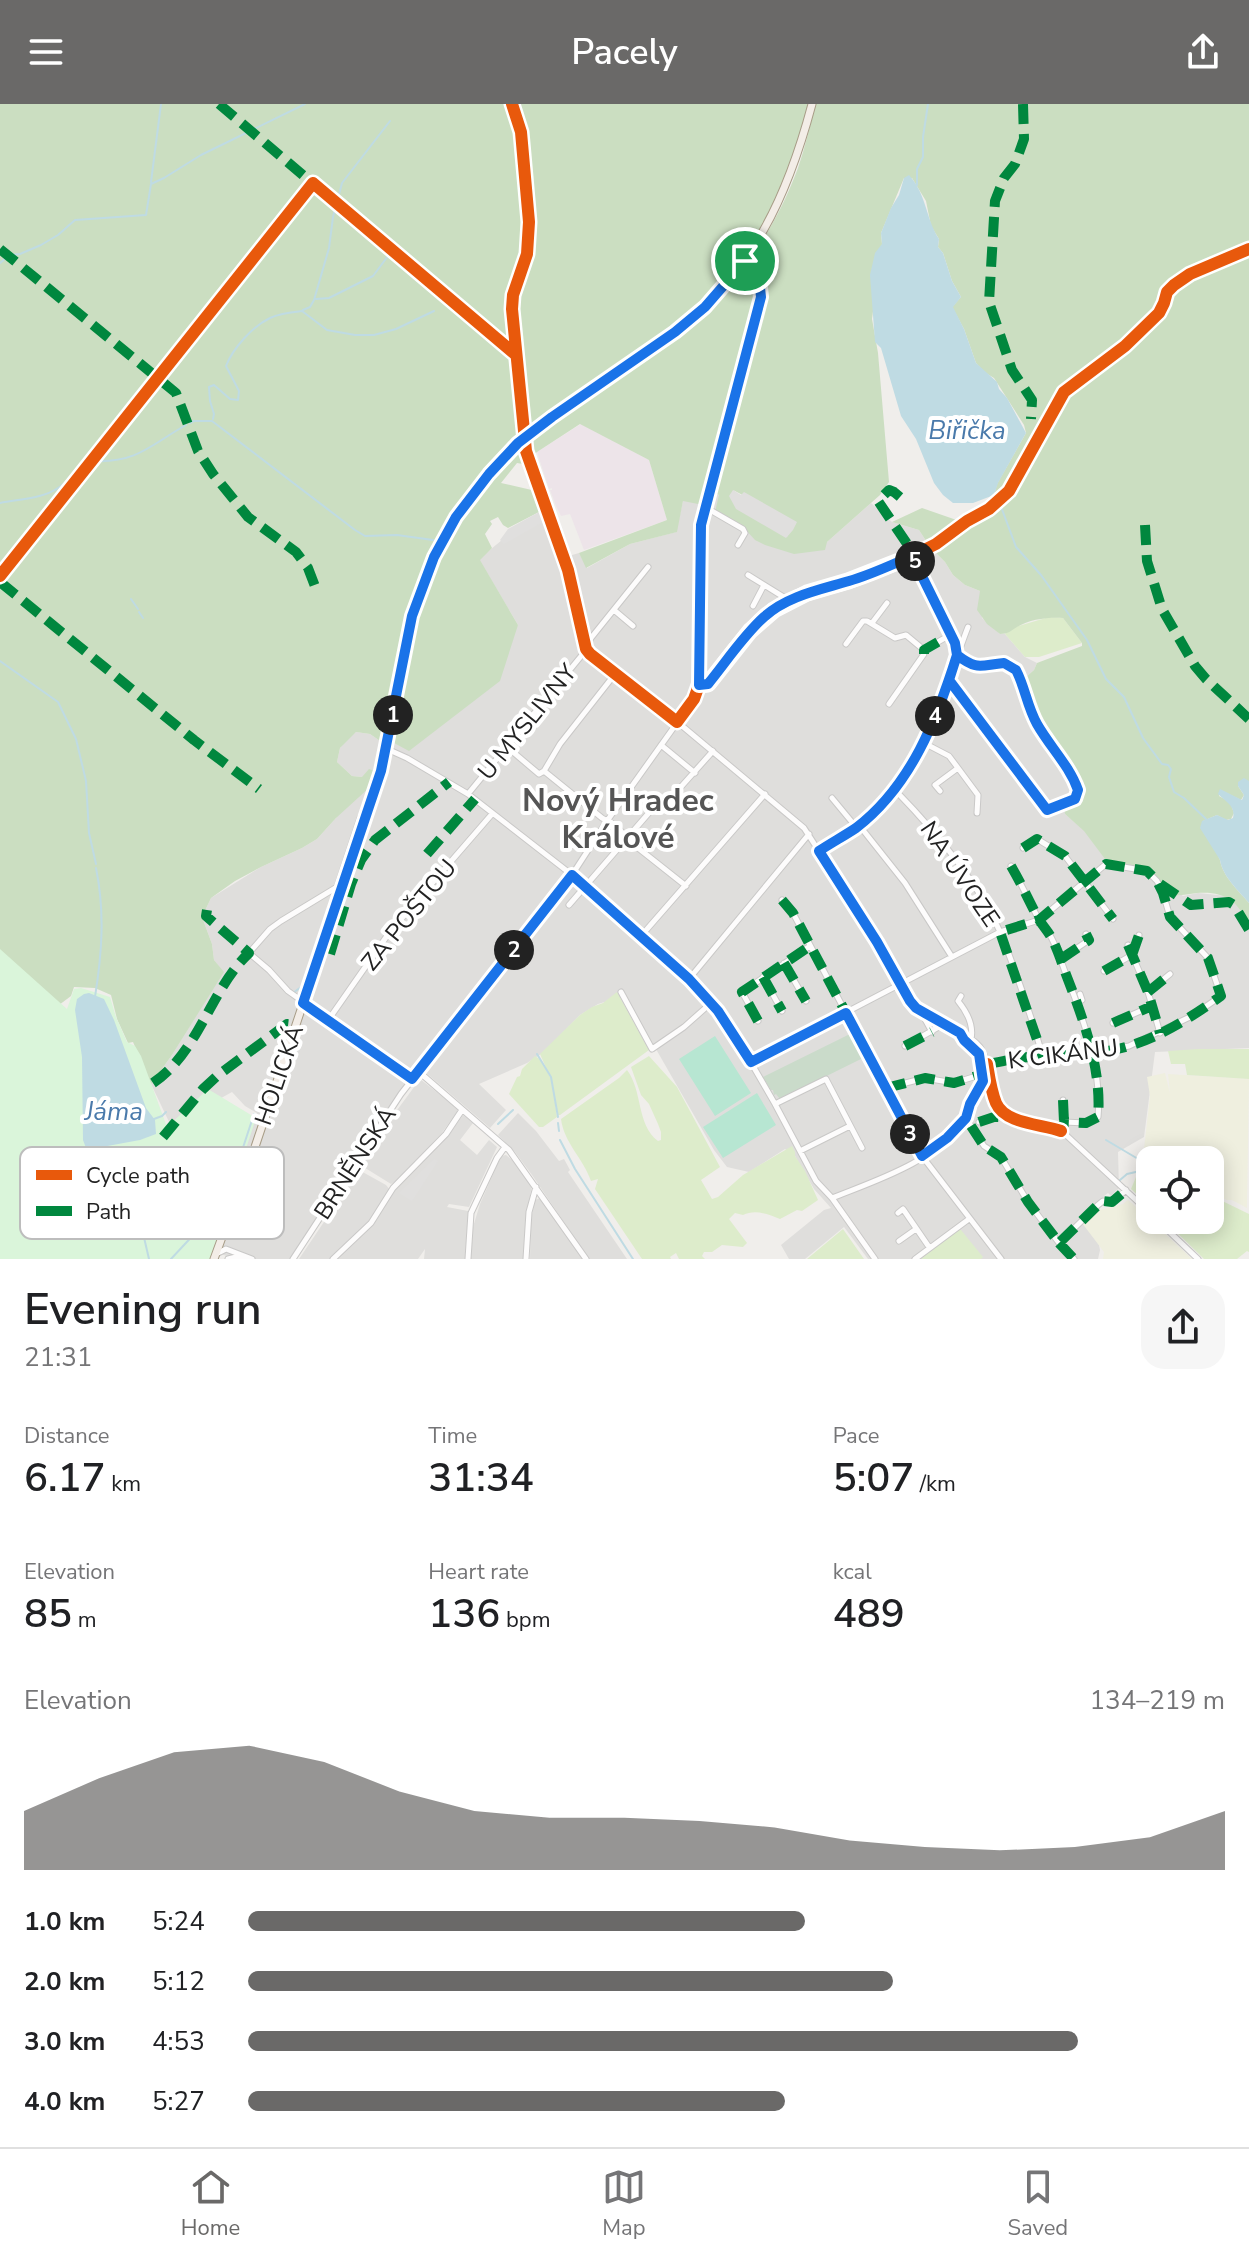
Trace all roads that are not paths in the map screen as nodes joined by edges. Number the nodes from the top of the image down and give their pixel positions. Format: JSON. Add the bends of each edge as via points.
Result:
{"nodes":[{"id":1,"x":812,"y":104,"type":"edge"},
{"id":2,"x":745,"y":261,"type":"junction"},
{"id":3,"x":526,"y":453,"type":"dead end"},
{"id":4,"x":705,"y":507,"type":"junction"},
{"id":5,"x":738,"y":545,"type":"dead end"},
{"id":6,"x":930,"y":547,"type":"dead end"},
{"id":7,"x":912,"y":556,"type":"junction"},
{"id":8,"x":648,"y":567,"type":"dead end"},
{"id":9,"x":748,"y":575,"type":"dead end"},
{"id":10,"x":764,"y":585,"type":"junction"},
{"id":11,"x":790,"y":601,"type":"junction"},
{"id":12,"x":887,"y":603,"type":"dead end"},
{"id":13,"x":753,"y":606,"type":"dead end"},
{"id":14,"x":614,"y":610,"type":"junction"},
{"id":15,"x":872,"y":623,"type":"junction"},
{"id":16,"x":633,"y":626,"type":"dead end"},
{"id":17,"x":968,"y":627,"type":"dead end"},
{"id":18,"x":950,"y":635,"type":"junction"},
{"id":19,"x":846,"y":644,"type":"dead end"},
{"id":20,"x":586,"y":646,"type":"junction"},
{"id":21,"x":924,"y":650,"type":"junction"},
{"id":22,"x":957,"y":655,"type":"junction"},
{"id":23,"x":615,"y":674,"type":"junction"},
{"id":24,"x":949,"y":680,"type":"junction"},
{"id":25,"x":699,"y":685,"type":"junction"},
{"id":26,"x":889,"y":704,"type":"dead end"},
{"id":27,"x":677,"y":722,"type":"junction"},
{"id":28,"x":924,"y":743,"type":"junction"},
{"id":29,"x":661,"y":745,"type":"junction"},
{"id":30,"x":506,"y":747,"type":"junction"},
{"id":31,"x":387,"y":749,"type":"junction"},
{"id":32,"x":713,"y":751,"type":"junction"},
{"id":33,"x":958,"y":768,"type":"junction"},
{"id":34,"x":544,"y":771,"type":"junction"},
{"id":35,"x":695,"y":773,"type":"junction"},
{"id":36,"x":895,"y":790,"type":"junction"},
{"id":37,"x":940,"y":791,"type":"dead end"},
{"id":38,"x":468,"y":794,"type":"junction"},
{"id":39,"x":765,"y":794,"type":"junction"},
{"id":40,"x":832,"y":798,"type":"dead end"},
{"id":41,"x":977,"y":813,"type":"dead end"},
{"id":42,"x":493,"y":814,"type":"junction"},
{"id":43,"x":365,"y":819,"type":"junction"},
{"id":44,"x":607,"y":821,"type":"junction"},
{"id":45,"x":857,"y":826,"type":"junction"},
{"id":46,"x":809,"y":834,"type":"junction"},
{"id":47,"x":628,"y":837,"type":"junction"},
{"id":48,"x":1023,"y":848,"type":"dead end"},
{"id":49,"x":819,"y":851,"type":"junction"},
{"id":50,"x":1011,"y":866,"type":"dead end"},
{"id":51,"x":572,"y":875,"type":"junction"},
{"id":52,"x":1084,"y":881,"type":"junction"},
{"id":53,"x":585,"y":885,"type":"junction"},
{"id":54,"x":686,"y":886,"type":"junction"},
{"id":55,"x":782,"y":900,"type":"dead end"},
{"id":56,"x":569,"y":905,"type":"dead end"},
{"id":57,"x":1113,"y":919,"type":"dead end"},
{"id":58,"x":1039,"y":920,"type":"junction"},
{"id":59,"x":1000,"y":932,"type":"junction"},
{"id":60,"x":1086,"y":934,"type":"dead end"},
{"id":61,"x":1139,"y":935,"type":"dead end"},
{"id":62,"x":641,"y":936,"type":"junction"},
{"id":63,"x":1128,"y":945,"type":"dead end"},
{"id":64,"x":810,"y":946,"type":"junction"},
{"id":65,"x":1132,"y":955,"type":"junction"},
{"id":66,"x":952,"y":957,"type":"junction"},
{"id":67,"x":1061,"y":959,"type":"junction"},
{"id":68,"x":784,"y":963,"type":"junction"},
{"id":69,"x":1104,"y":971,"type":"dead end"},
{"id":70,"x":1170,"y":974,"type":"dead end"},
{"id":71,"x":763,"y":977,"type":"junction"},
{"id":72,"x":689,"y":979,"type":"junction"},
{"id":73,"x":901,"y":985,"type":"junction"},
{"id":74,"x":621,"y":992,"type":"dead end"},
{"id":75,"x":1148,"y":992,"type":"junction"},
{"id":76,"x":1080,"y":994,"type":"dead end"},
{"id":77,"x":961,"y":996,"type":"dead end"},
{"id":78,"x":806,"y":1001,"type":"dead end"},
{"id":79,"x":1077,"y":1002,"type":"junction"},
{"id":80,"x":303,"y":1003,"type":"junction"},
{"id":81,"x":711,"y":1003,"type":"junction"},
{"id":82,"x":1152,"y":1006,"type":"junction"},
{"id":83,"x":919,"y":1009,"type":"junction"},
{"id":84,"x":782,"y":1011,"type":"dead end"},
{"id":85,"x":846,"y":1013,"type":"junction"},
{"id":86,"x":329,"y":1019,"type":"junction"},
{"id":87,"x":758,"y":1021,"type":"dead end"},
{"id":88,"x":1113,"y":1023,"type":"dead end"},
{"id":89,"x":944,"y":1024,"type":"junction"},
{"id":90,"x":932,"y":1032,"type":"junction"},
{"id":91,"x":960,"y":1033,"type":"junction"},
{"id":92,"x":1160,"y":1033,"type":"junction"},
{"id":93,"x":971,"y":1039,"type":"junction"},
{"id":94,"x":905,"y":1046,"type":"dead end"},
{"id":95,"x":1092,"y":1054,"type":"junction"},
{"id":96,"x":1043,"y":1057,"type":"junction"},
{"id":97,"x":751,"y":1062,"type":"junction"},
{"id":98,"x":987,"y":1064,"type":"junction"},
{"id":99,"x":418,"y":1071,"type":"junction"},
{"id":100,"x":983,"y":1078,"type":"junction"},
{"id":101,"x":412,"y":1079,"type":"junction"},
{"id":102,"x":886,"y":1088,"type":"junction"},
{"id":103,"x":993,"y":1095,"type":"junction"},
{"id":104,"x":1063,"y":1100,"type":"dead end"},
{"id":105,"x":775,"y":1104,"type":"junction"},
{"id":106,"x":462,"y":1110,"type":"junction"},
{"id":107,"x":1004,"y":1113,"type":"junction"},
{"id":108,"x":966,"y":1118,"type":"junction"},
{"id":109,"x":979,"y":1122,"type":"dead end"},
{"id":110,"x":1064,"y":1122,"type":"junction"},
{"id":111,"x":850,"y":1126,"type":"junction"},
{"id":112,"x":971,"y":1126,"type":"junction"},
{"id":113,"x":954,"y":1131,"type":"junction"},
{"id":114,"x":1061,"y":1131,"type":"junction"},
{"id":115,"x":255,"y":1147,"type":"edge"},
{"id":116,"x":505,"y":1147,"type":"junction"},
{"id":117,"x":862,"y":1148,"type":"dead end"},
{"id":118,"x":800,"y":1151,"type":"junction"},
{"id":119,"x":922,"y":1156,"type":"junction"},
{"id":120,"x":536,"y":1187,"type":"junction"},
{"id":121,"x":1126,"y":1190,"type":"junction"},
{"id":122,"x":832,"y":1198,"type":"junction"},
{"id":123,"x":1136,"y":1200,"type":"edge"},
{"id":124,"x":898,"y":1213,"type":"dead end"},
{"id":125,"x":969,"y":1219,"type":"junction"},
{"id":126,"x":916,"y":1229,"type":"junction"},
{"id":127,"x":1172,"y":1234,"type":"edge"},
{"id":128,"x":899,"y":1241,"type":"dead end"},
{"id":129,"x":1059,"y":1243,"type":"junction"},
{"id":130,"x":929,"y":1247,"type":"junction"},
{"id":131,"x":221,"y":1252,"type":"edge"},
{"id":132,"x":228,"y":1259,"type":"edge"},
{"id":133,"x":249,"y":1259,"type":"edge"},
{"id":134,"x":293,"y":1259,"type":"edge"},
{"id":135,"x":333,"y":1259,"type":"edge"},
{"id":136,"x":468,"y":1259,"type":"edge"},
{"id":137,"x":526,"y":1259,"type":"edge"},
{"id":138,"x":586,"y":1259,"type":"edge"},
{"id":139,"x":875,"y":1259,"type":"edge"},
{"id":140,"x":915,"y":1259,"type":"edge"},
{"id":141,"x":1001,"y":1259,"type":"edge"},
{"id":142,"x":1074,"y":1259,"type":"edge"},
{"id":143,"x":1198,"y":1259,"type":"edge"}],
"edges":[{"from":1,"to":2,"type":"main road","name":"HOLICKÁ","via":[[789,180]]},
{"from":2,"to":4,"type":"street","via":[[759,279],[761,297]]},
{"from":2,"to":31,"type":"main road","name":"HOLICKÁ","via":[[675,332],[518,443],[463,506],[434,557],[412,616]]},
{"from":3,"to":20,"type":"street","via":[[568,570]]},
{"from":4,"to":5,"type":"street","via":[[743,529]]},
{"from":4,"to":25,"type":"street"},
{"from":6,"to":7,"type":"street"},
{"from":7,"to":11,"type":"street"},
{"from":7,"to":18,"type":"street"},
{"from":8,"to":14,"type":"street","name":"U MYSLIVNY"},
{"from":9,"to":10,"type":"street"},
{"from":10,"to":11,"type":"street"},
{"from":10,"to":13,"type":"street"},
{"from":11,"to":25,"type":"street","via":[[762,618],[708,684]]},
{"from":12,"to":15,"type":"street"},
{"from":14,"to":16,"type":"street"},
{"from":14,"to":20,"type":"street","name":"U MYSLIVNY"},
{"from":15,"to":19,"type":"street","via":[[863,621]]},
{"from":15,"to":21,"type":"street","via":[[895,638],[906,635]]},
{"from":17,"to":22,"type":"street"},
{"from":18,"to":21,"type":"street"},
{"from":18,"to":22,"type":"street"},
{"from":20,"to":23,"type":"street"},
{"from":20,"to":30,"type":"street","name":"U MYSLIVNY"},
{"from":21,"to":26,"type":"street"},
{"from":22,"to":24,"type":"street"},
{"from":22,"to":24,"type":"street","via":[[979,668],[1000,663],[1016,670],[1036,722],[1078,790],[1075,799],[1047,812]]},
{"from":23,"to":27,"type":"street"},
{"from":23,"to":34,"type":"street"},
{"from":24,"to":28,"type":"street"},
{"from":25,"to":27,"type":"street","name":"BRNĚNSKÁ"},
{"from":27,"to":29,"type":"street","name":"BRNĚNSKÁ"},
{"from":27,"to":32,"type":"street"},
{"from":28,"to":33,"type":"street","via":[[949,756]]},
{"from":28,"to":36,"type":"street"},
{"from":29,"to":35,"type":"street"},
{"from":29,"to":44,"type":"street","name":"BRNĚNSKÁ"},
{"from":30,"to":34,"type":"street","via":[[539,774]]},
{"from":30,"to":38,"type":"street","name":"U MYSLIVNY"},
{"from":31,"to":38,"type":"street"},
{"from":31,"to":43,"type":"main road","name":"HOLICKÁ"},
{"from":32,"to":35,"type":"street"},
{"from":32,"to":39,"type":"street"},
{"from":33,"to":37,"type":"street","via":[[935,785]]},
{"from":33,"to":41,"type":"street","via":[[978,795]]},
{"from":34,"to":44,"type":"street"},
{"from":35,"to":47,"type":"street"},
{"from":36,"to":45,"type":"street"},
{"from":36,"to":59,"type":"street","name":"NA ÚVOZE","via":[[949,852]]},
{"from":38,"to":42,"type":"street"},
{"from":39,"to":46,"type":"street"},
{"from":39,"to":54,"type":"street"},
{"from":40,"to":45,"type":"street"},
{"from":42,"to":51,"type":"street"},
{"from":42,"to":86,"type":"street","name":"ZA POŠTOU","via":[[389,933]]},
{"from":43,"to":80,"type":"main road","name":"HOLICKÁ"},
{"from":43,"to":80,"type":"street","name":"HOLICKÁ","via":[[360,818],[337,887],[270,929],[249,953]]},
{"from":44,"to":47,"type":"street"},
{"from":44,"to":51,"type":"street","name":"BRNĚNSKÁ"},
{"from":45,"to":49,"type":"street"},
{"from":45,"to":66,"type":"street","via":[[905,883]]},
{"from":46,"to":49,"type":"street"},
{"from":46,"to":72,"type":"street"},
{"from":47,"to":53,"type":"street"},
{"from":47,"to":54,"type":"street"},
{"from":48,"to":52,"type":"street","via":[[1037,839],[1065,856]]},
{"from":49,"to":73,"type":"street"},
{"from":50,"to":58,"type":"street"},
{"from":51,"to":53,"type":"street"},
{"from":51,"to":99,"type":"street","name":"BRNĚNSKÁ"},
{"from":52,"to":57,"type":"street"},
{"from":52,"to":58,"type":"street"},
{"from":52,"to":92,"type":"street","name":"K CIKÁNU","via":[[1106,864],[1147,871],[1157,881],[1170,917],[1208,958],[1221,996]]},
{"from":53,"to":56,"type":"street"},
{"from":53,"to":62,"type":"street"},
{"from":54,"to":62,"type":"street"},
{"from":55,"to":64,"type":"street"},
{"from":58,"to":59,"type":"street"},
{"from":58,"to":67,"type":"street"},
{"from":59,"to":66,"type":"street"},
{"from":59,"to":96,"type":"street","name":"NA ÚVOZE"},
{"from":60,"to":67,"type":"street","via":[[1089,940]]},
{"from":61,"to":65,"type":"street"},
{"from":62,"to":72,"type":"street"},
{"from":63,"to":65,"type":"street"},
{"from":64,"to":68,"type":"street"},
{"from":64,"to":85,"type":"street"},
{"from":65,"to":69,"type":"street"},
{"from":65,"to":75,"type":"street"},
{"from":66,"to":73,"type":"street"},
{"from":67,"to":79,"type":"street"},
{"from":68,"to":71,"type":"street"},
{"from":68,"to":78,"type":"street"},
{"from":70,"to":75,"type":"street"},
{"from":71,"to":84,"type":"street"},
{"from":71,"to":87,"type":"street","via":[[742,992]]},
{"from":72,"to":81,"type":"street"},
{"from":73,"to":83,"type":"street"},
{"from":73,"to":85,"type":"street"},
{"from":74,"to":81,"type":"street","via":[[652,1049]]},
{"from":75,"to":82,"type":"street"},
{"from":76,"to":79,"type":"street"},
{"from":77,"to":93,"type":"street","via":[[958,1001],[973,1029]]},
{"from":79,"to":95,"type":"street"},
{"from":80,"to":86,"type":"street"},
{"from":80,"to":115,"type":"main road","name":"HOLICKÁ"},
{"from":81,"to":97,"type":"street"},
{"from":82,"to":88,"type":"street"},
{"from":82,"to":92,"type":"street"},
{"from":83,"to":89,"type":"street"},
{"from":83,"to":90,"type":"street"},
{"from":85,"to":97,"type":"street"},
{"from":85,"to":102,"type":"street"},
{"from":86,"to":101,"type":"street"},
{"from":89,"to":90,"type":"street"},
{"from":89,"to":91,"type":"street"},
{"from":90,"to":94,"type":"street"},
{"from":91,"to":93,"type":"street"},
{"from":91,"to":100,"type":"street","via":[[979,1054]]},
{"from":92,"to":95,"type":"street","name":"K CIKÁNU"},
{"from":93,"to":98,"type":"street"},
{"from":95,"to":96,"type":"street","name":"K CIKÁNU"},
{"from":95,"to":110,"type":"street","via":[[1098,1117],[1086,1123]]},
{"from":96,"to":98,"type":"street","name":"K CIKÁNU"},
{"from":97,"to":105,"type":"street"},
{"from":98,"to":103,"type":"street"},
{"from":99,"to":101,"type":"street","name":"BRNĚNSKÁ"},
{"from":99,"to":106,"type":"street"},
{"from":100,"to":102,"type":"street","via":[[954,1083],[925,1078]]},
{"from":100,"to":103,"type":"street"},
{"from":100,"to":108,"type":"street"},
{"from":101,"to":134,"type":"street","name":"BRNĚNSKÁ"},
{"from":102,"to":119,"type":"street"},
{"from":103,"to":107,"type":"street"},
{"from":104,"to":110,"type":"street"},
{"from":105,"to":111,"type":"street","via":[[826,1079]]},
{"from":105,"to":118,"type":"street"},
{"from":106,"to":116,"type":"street"},
{"from":106,"to":135,"type":"street","via":[[393,1188],[371,1223]]},
{"from":107,"to":109,"type":"street"},
{"from":107,"to":114,"type":"street"},
{"from":108,"to":112,"type":"street"},
{"from":108,"to":113,"type":"street"},
{"from":110,"to":114,"type":"street"},
{"from":111,"to":117,"type":"street"},
{"from":111,"to":118,"type":"street"},
{"from":112,"to":113,"type":"street"},
{"from":112,"to":129,"type":"street","via":[[984,1146],[1001,1157]]},
{"from":113,"to":119,"type":"street"},
{"from":114,"to":121,"type":"street"},
{"from":116,"to":120,"type":"street"},
{"from":116,"to":136,"type":"street","via":[[471,1213]]},
{"from":118,"to":122,"type":"street"},
{"from":119,"to":122,"type":"street"},
{"from":119,"to":125,"type":"street"},
{"from":120,"to":137,"type":"street"},
{"from":120,"to":138,"type":"street"},
{"from":121,"to":123,"type":"street"},
{"from":121,"to":129,"type":"street","via":[[1114,1201],[1103,1201]]},
{"from":122,"to":139,"type":"street"},
{"from":124,"to":126,"type":"street","via":[[903,1209]]},
{"from":125,"to":130,"type":"street"},
{"from":125,"to":141,"type":"street"},
{"from":126,"to":128,"type":"street"},
{"from":126,"to":130,"type":"street"},
{"from":127,"to":143,"type":"street"},
{"from":129,"to":142,"type":"street"},
{"from":130,"to":140,"type":"street"},
{"from":131,"to":133,"type":"street"},
{"from":132,"to":133,"type":"street"}]}
